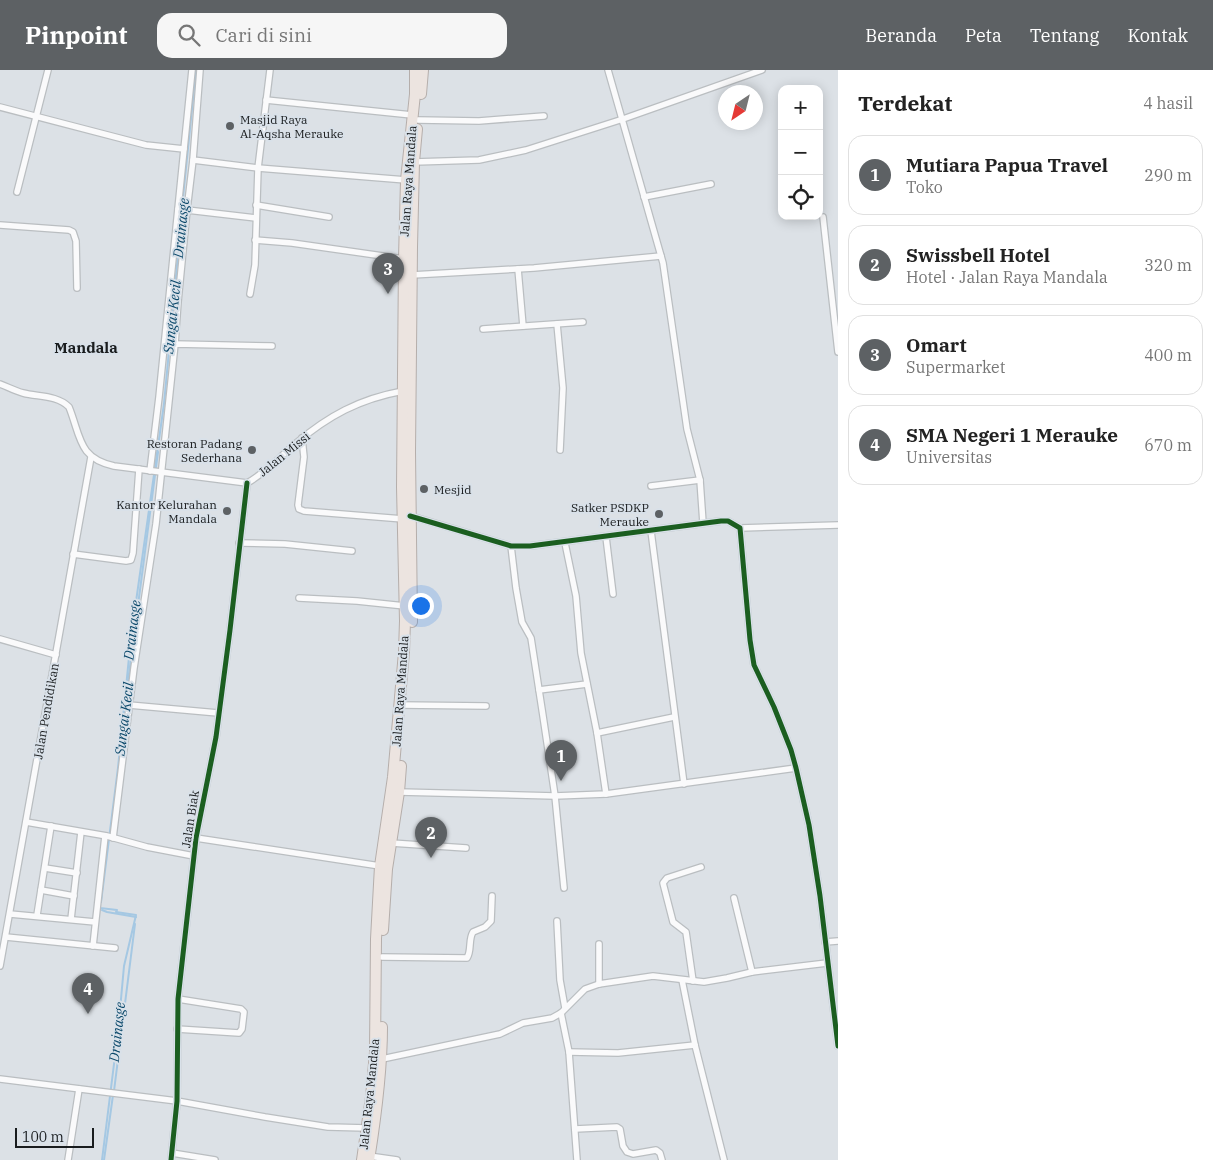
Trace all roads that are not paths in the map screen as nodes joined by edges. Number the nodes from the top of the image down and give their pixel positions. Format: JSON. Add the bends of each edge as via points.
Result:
{"nodes":[{"id":1,"x":48,"y":70,"type":"edge"},
{"id":2,"x":192,"y":70,"type":"edge"},
{"id":3,"x":200,"y":70,"type":"edge"},
{"id":4,"x":270,"y":70,"type":"edge"},
{"id":5,"x":416,"y":70,"type":"edge"},
{"id":6,"x":423,"y":70,"type":"edge"},
{"id":7,"x":608,"y":70,"type":"edge"},
{"id":8,"x":762,"y":70,"type":"edge"},
{"id":9,"x":266,"y":100,"type":"junction"},
{"id":10,"x":0,"y":107,"type":"edge"},
{"id":11,"x":544,"y":116,"type":"dead end"},
{"id":12,"x":36,"y":117,"type":"junction"},
{"id":13,"x":416,"y":118,"type":"junction"},
{"id":14,"x":622,"y":119,"type":"junction"},
{"id":15,"x":184,"y":149,"type":"junction"},
{"id":16,"x":193,"y":160,"type":"junction"},
{"id":17,"x":414,"y":162,"type":"junction"},
{"id":18,"x":258,"y":168,"type":"junction"},
{"id":19,"x":406,"y":180,"type":"junction"},
{"id":20,"x":711,"y":184,"type":"dead end"},
{"id":21,"x":17,"y":192,"type":"dead end"},
{"id":22,"x":644,"y":197,"type":"junction"},
{"id":23,"x":256,"y":205,"type":"junction"},
{"id":24,"x":183,"y":209,"type":"junction"},
{"id":25,"x":329,"y":217,"type":"dead end"},
{"id":26,"x":823,"y":217,"type":"dead end"},
{"id":27,"x":256,"y":218,"type":"junction"},
{"id":28,"x":0,"y":224,"type":"edge"},
{"id":29,"x":255,"y":240,"type":"junction"},
{"id":30,"x":408,"y":246,"type":"junction"},
{"id":31,"x":661,"y":256,"type":"junction"},
{"id":32,"x":404,"y":259,"type":"junction"},
{"id":33,"x":518,"y":269,"type":"junction"},
{"id":34,"x":412,"y":275,"type":"junction"},
{"id":35,"x":77,"y":288,"type":"dead end"},
{"id":36,"x":250,"y":294,"type":"dead end"},
{"id":37,"x":583,"y":322,"type":"dead end"},
{"id":38,"x":557,"y":324,"type":"junction"},
{"id":39,"x":523,"y":326,"type":"junction"},
{"id":40,"x":483,"y":329,"type":"dead end"},
{"id":41,"x":175,"y":344,"type":"junction"},
{"id":42,"x":272,"y":346,"type":"dead end"},
{"id":43,"x":838,"y":352,"type":"edge"},
{"id":44,"x":0,"y":384,"type":"edge"},
{"id":45,"x":403,"y":391,"type":"junction"},
{"id":46,"x":302,"y":438,"type":"junction"},
{"id":47,"x":560,"y":450,"type":"dead end"},
{"id":48,"x":91,"y":457,"type":"junction"},
{"id":49,"x":139,"y":469,"type":"junction"},
{"id":50,"x":156,"y":472,"type":"junction"},
{"id":51,"x":700,"y":480,"type":"junction"},
{"id":52,"x":247,"y":483,"type":"junction"},
{"id":53,"x":650,"y":486,"type":"dead end"},
{"id":54,"x":407,"y":517,"type":"junction"},
{"id":55,"x":704,"y":523,"type":"junction"},
{"id":56,"x":838,"y":525,"type":"edge"},
{"id":57,"x":740,"y":528,"type":"junction"},
{"id":58,"x":651,"y":531,"type":"junction"},
{"id":59,"x":606,"y":537,"type":"junction"},
{"id":60,"x":239,"y":543,"type":"junction"},
{"id":61,"x":565,"y":543,"type":"junction"},
{"id":62,"x":511,"y":546,"type":"junction"},
{"id":63,"x":352,"y":551,"type":"dead end"},
{"id":64,"x":73,"y":554,"type":"junction"},
{"id":65,"x":613,"y":594,"type":"dead end"},
{"id":66,"x":299,"y":598,"type":"dead end"},
{"id":67,"x":405,"y":606,"type":"junction"},
{"id":68,"x":0,"y":639,"type":"edge"},
{"id":69,"x":56,"y":655,"type":"junction"},
{"id":70,"x":587,"y":684,"type":"junction"},
{"id":71,"x":539,"y":690,"type":"junction"},
{"id":72,"x":129,"y":705,"type":"junction"},
{"id":73,"x":403,"y":705,"type":"junction"},
{"id":74,"x":486,"y":706,"type":"dead end"},
{"id":75,"x":218,"y":713,"type":"junction"},
{"id":76,"x":674,"y":716,"type":"junction"},
{"id":77,"x":597,"y":733,"type":"junction"},
{"id":78,"x":796,"y":768,"type":"junction"},
{"id":79,"x":684,"y":784,"type":"junction"},
{"id":80,"x":399,"y":792,"type":"junction"},
{"id":81,"x":606,"y":794,"type":"junction"},
{"id":82,"x":555,"y":796,"type":"junction"},
{"id":83,"x":26,"y":822,"type":"junction"},
{"id":84,"x":52,"y":826,"type":"junction"},
{"id":85,"x":81,"y":832,"type":"junction"},
{"id":86,"x":109,"y":837,"type":"junction"},
{"id":87,"x":196,"y":838,"type":"junction"},
{"id":88,"x":390,"y":842,"type":"junction"},
{"id":89,"x":466,"y":848,"type":"dead end"},
{"id":90,"x":194,"y":856,"type":"junction"},
{"id":91,"x":380,"y":866,"type":"junction"},
{"id":92,"x":701,"y":867,"type":"dead end"},
{"id":93,"x":45,"y":868,"type":"junction"},
{"id":94,"x":77,"y":873,"type":"junction"},
{"id":95,"x":564,"y":888,"type":"dead end"},
{"id":96,"x":41,"y":890,"type":"junction"},
{"id":97,"x":74,"y":896,"type":"junction"},
{"id":98,"x":492,"y":896,"type":"dead end"},
{"id":99,"x":734,"y":898,"type":"dead end"},
{"id":100,"x":10,"y":914,"type":"junction"},
{"id":101,"x":36,"y":915,"type":"junction"},
{"id":102,"x":71,"y":919,"type":"junction"},
{"id":103,"x":557,"y":921,"type":"dead end"},
{"id":104,"x":95,"y":922,"type":"junction"},
{"id":105,"x":6,"y":937,"type":"junction"},
{"id":106,"x":838,"y":941,"type":"edge"},
{"id":107,"x":825,"y":942,"type":"junction"},
{"id":108,"x":599,"y":944,"type":"dead end"},
{"id":109,"x":93,"y":946,"type":"junction"},
{"id":110,"x":116,"y":948,"type":"dead end"},
{"id":111,"x":382,"y":957,"type":"junction"},
{"id":112,"x":827,"y":963,"type":"junction"},
{"id":113,"x":0,"y":966,"type":"edge"},
{"id":114,"x":752,"y":972,"type":"junction"},
{"id":115,"x":682,"y":980,"type":"junction"},
{"id":116,"x":693,"y":981,"type":"junction"},
{"id":117,"x":599,"y":984,"type":"junction"},
{"id":118,"x":379,"y":988,"type":"junction"},
{"id":119,"x":178,"y":999,"type":"junction"},
{"id":120,"x":563,"y":1011,"type":"junction"},
{"id":121,"x":177,"y":1029,"type":"junction"},
{"id":122,"x":695,"y":1045,"type":"junction"},
{"id":123,"x":838,"y":1046,"type":"edge"},
{"id":124,"x":569,"y":1052,"type":"junction"},
{"id":125,"x":382,"y":1059,"type":"junction"},
{"id":126,"x":0,"y":1079,"type":"edge"},
{"id":127,"x":79,"y":1089,"type":"junction"},
{"id":128,"x":177,"y":1101,"type":"junction"},
{"id":129,"x":367,"y":1128,"type":"junction"},
{"id":130,"x":575,"y":1128,"type":"junction"},
{"id":131,"x":172,"y":1157,"type":"edge"},
{"id":132,"x":367,"y":1159,"type":"edge"},
{"id":133,"x":68,"y":1160,"type":"edge"},
{"id":134,"x":215,"y":1160,"type":"edge"},
{"id":135,"x":397,"y":1160,"type":"edge"},
{"id":136,"x":577,"y":1160,"type":"edge"},
{"id":137,"x":662,"y":1160,"type":"edge"},
{"id":138,"x":724,"y":1160,"type":"edge"}],
"edges":[{"from":1,"to":12,"type":"street"},
{"from":2,"to":15,"type":"street"},
{"from":3,"to":16,"type":"street"},
{"from":4,"to":9,"type":"street"},
{"from":5,"to":13,"type":"highway","name":"Jalan Raya Mandala"},
{"from":6,"to":13,"type":"highway","name":"Jalan Raya Mandala"},
{"from":7,"to":14,"type":"street"},
{"from":8,"to":14,"type":"street"},
{"from":9,"to":13,"type":"street"},
{"from":9,"to":18,"type":"street"},
{"from":10,"to":12,"type":"street"},
{"from":11,"to":13,"type":"street","via":[[479,121]]},
{"from":12,"to":15,"type":"street","via":[[146,145]]},
{"from":12,"to":21,"type":"street"},
{"from":13,"to":17,"type":"highway","name":"Jalan Raya Mandala"},
{"from":13,"to":19,"type":"highway","name":"Jalan Raya Mandala"},
{"from":14,"to":17,"type":"street","via":[[526,150],[479,160]]},
{"from":14,"to":22,"type":"street"},
{"from":15,"to":24,"type":"street"},
{"from":16,"to":18,"type":"street"},
{"from":16,"to":24,"type":"street"},
{"from":17,"to":30,"type":"highway","name":"Jalan Raya Mandala"},
{"from":18,"to":19,"type":"street"},
{"from":18,"to":23,"type":"street"},
{"from":19,"to":30,"type":"highway","name":"Jalan Raya Mandala"},
{"from":20,"to":22,"type":"street"},
{"from":22,"to":31,"type":"street"},
{"from":23,"to":25,"type":"street"},
{"from":23,"to":27,"type":"street"},
{"from":24,"to":27,"type":"street"},
{"from":24,"to":41,"type":"street"},
{"from":24,"to":50,"type":"street","via":[[159,396]]},
{"from":26,"to":43,"type":"street"},
{"from":27,"to":29,"type":"street"},
{"from":28,"to":35,"type":"street","via":[[73,232]]},
{"from":29,"to":32,"type":"street"},
{"from":29,"to":36,"type":"street"},
{"from":30,"to":32,"type":"highway","name":"Jalan Raya Mandala"},
{"from":30,"to":34,"type":"highway","name":"Jalan Raya Mandala"},
{"from":31,"to":33,"type":"street"},
{"from":31,"to":51,"type":"street","via":[[687,429]]},
{"from":32,"to":45,"type":"highway","name":"Jalan Raya Mandala"},
{"from":33,"to":34,"type":"street"},
{"from":33,"to":39,"type":"street"},
{"from":34,"to":54,"type":"highway","name":"Jalan Raya Mandala"},
{"from":37,"to":38,"type":"street"},
{"from":38,"to":39,"type":"street"},
{"from":38,"to":47,"type":"street","via":[[563,388]]},
{"from":39,"to":40,"type":"street"},
{"from":41,"to":42,"type":"street"},
{"from":41,"to":50,"type":"street"},
{"from":44,"to":48,"type":"street","via":[[22,393],[64,402],[69,407],[85,451]]},
{"from":45,"to":46,"type":"street","name":"Jalan Missi","via":[[367,399]]},
{"from":45,"to":54,"type":"highway","name":"Jalan Raya Mandala"},
{"from":46,"to":52,"type":"street","name":"Jalan Missi"},
{"from":46,"to":54,"type":"street","via":[[304,457],[299,509]]},
{"from":48,"to":49,"type":"street","name":"Jalan Missi","via":[[110,465]]},
{"from":48,"to":64,"type":"street","name":"Jalan Pendidikan"},
{"from":49,"to":50,"type":"street","name":"Jalan Missi"},
{"from":49,"to":64,"type":"street","via":[[131,560]]},
{"from":50,"to":52,"type":"street","name":"Jalan Missi"},
{"from":50,"to":72,"type":"street"},
{"from":51,"to":53,"type":"street"},
{"from":51,"to":55,"type":"street"},
{"from":52,"to":60,"type":"street","name":"Jalan Biak"},
{"from":54,"to":62,"type":"street"},
{"from":54,"to":67,"type":"highway","name":"Jalan Raya Mandala"},
{"from":54,"to":73,"type":"highway","name":"Jalan Raya Mandala","via":[[412,619]]},
{"from":55,"to":57,"type":"street","via":[[725,521]]},
{"from":55,"to":58,"type":"street"},
{"from":56,"to":57,"type":"street"},
{"from":57,"to":78,"type":"street","via":[[754,665],[774,707]]},
{"from":58,"to":59,"type":"street"},
{"from":58,"to":76,"type":"street"},
{"from":59,"to":61,"type":"street"},
{"from":59,"to":65,"type":"street"},
{"from":60,"to":63,"type":"street"},
{"from":60,"to":75,"type":"street","name":"Jalan Biak"},
{"from":61,"to":62,"type":"street"},
{"from":61,"to":70,"type":"street","via":[[576,596]]},
{"from":62,"to":71,"type":"street","via":[[522,622],[531,638]]},
{"from":64,"to":69,"type":"street","name":"Jalan Pendidikan"},
{"from":66,"to":67,"type":"street"},
{"from":67,"to":73,"type":"highway","name":"Jalan Raya Mandala"},
{"from":68,"to":69,"type":"street"},
{"from":69,"to":83,"type":"street","name":"Jalan Pendidikan"},
{"from":70,"to":71,"type":"street"},
{"from":70,"to":77,"type":"street"},
{"from":71,"to":82,"type":"street"},
{"from":72,"to":75,"type":"street"},
{"from":72,"to":86,"type":"street"},
{"from":73,"to":74,"type":"street"},
{"from":73,"to":80,"type":"highway","name":"Jalan Raya Mandala"},
{"from":73,"to":91,"type":"highway","name":"Jalan Raya Mandala"},
{"from":75,"to":87,"type":"street","name":"Jalan Biak"},
{"from":76,"to":77,"type":"street"},
{"from":76,"to":79,"type":"street"},
{"from":77,"to":81,"type":"street"},
{"from":78,"to":79,"type":"street"},
{"from":78,"to":107,"type":"street","via":[[810,833]]},
{"from":79,"to":81,"type":"street"},
{"from":80,"to":82,"type":"street"},
{"from":80,"to":88,"type":"highway","name":"Jalan Raya Mandala"},
{"from":81,"to":82,"type":"street"},
{"from":82,"to":95,"type":"street"},
{"from":83,"to":84,"type":"street"},
{"from":83,"to":100,"type":"street","name":"Jalan Pendidikan"},
{"from":84,"to":85,"type":"street"},
{"from":84,"to":93,"type":"street"},
{"from":85,"to":86,"type":"street"},
{"from":85,"to":94,"type":"street"},
{"from":86,"to":90,"type":"street"},
{"from":86,"to":104,"type":"street"},
{"from":87,"to":90,"type":"street","name":"Jalan Biak"},
{"from":87,"to":91,"type":"street"},
{"from":88,"to":89,"type":"street"},
{"from":88,"to":111,"type":"highway","name":"Jalan Raya Mandala"},
{"from":90,"to":119,"type":"street","name":"Jalan Biak"},
{"from":91,"to":118,"type":"highway","name":"Jalan Raya Mandala","via":[[376,930]]},
{"from":92,"to":116,"type":"street","via":[[667,878],[663,883],[673,922],[686,932]]},
{"from":93,"to":94,"type":"street"},
{"from":93,"to":96,"type":"street"},
{"from":94,"to":97,"type":"street"},
{"from":96,"to":97,"type":"street"},
{"from":96,"to":101,"type":"street"},
{"from":97,"to":102,"type":"street"},
{"from":98,"to":111,"type":"street","via":[[491,922],[473,932],[467,958]]},
{"from":99,"to":114,"type":"street"},
{"from":100,"to":101,"type":"street"},
{"from":100,"to":105,"type":"street","name":"Jalan Pendidikan"},
{"from":101,"to":102,"type":"street"},
{"from":102,"to":104,"type":"street"},
{"from":103,"to":120,"type":"street"},
{"from":104,"to":109,"type":"street"},
{"from":105,"to":109,"type":"street"},
{"from":105,"to":113,"type":"street","name":"Jalan Pendidikan"},
{"from":106,"to":107,"type":"street"},
{"from":107,"to":112,"type":"street"},
{"from":108,"to":117,"type":"street"},
{"from":109,"to":110,"type":"street"},
{"from":111,"to":118,"type":"highway","name":"Jalan Raya Mandala"},
{"from":112,"to":114,"type":"street"},
{"from":112,"to":123,"type":"street"},
{"from":114,"to":116,"type":"street","via":[[714,981]]},
{"from":115,"to":116,"type":"street"},
{"from":115,"to":117,"type":"street","via":[[653,976]]},
{"from":115,"to":122,"type":"street"},
{"from":117,"to":120,"type":"street","via":[[585,989]]},
{"from":118,"to":125,"type":"highway","name":"Jalan Raya Mandala"},
{"from":118,"to":129,"type":"highway","name":"Jalan Raya Mandala"},
{"from":119,"to":121,"type":"street","name":"Jalan Biak"},
{"from":119,"to":121,"type":"street","via":[[241,1009],[244,1014],[239,1033]]},
{"from":120,"to":124,"type":"street"},
{"from":120,"to":125,"type":"street","via":[[552,1018],[523,1023],[500,1034]]},
{"from":121,"to":128,"type":"street","name":"Jalan Biak"},
{"from":122,"to":124,"type":"street","via":[[618,1053]]},
{"from":122,"to":138,"type":"street"},
{"from":124,"to":130,"type":"street"},
{"from":125,"to":132,"type":"highway","name":"Jalan Raya Mandala","via":[[377,1111]]},
{"from":126,"to":127,"type":"street"},
{"from":127,"to":128,"type":"street"},
{"from":127,"to":133,"type":"street"},
{"from":128,"to":129,"type":"street","via":[[328,1127]]},
{"from":128,"to":131,"type":"street","name":"Jalan Biak"},
{"from":129,"to":132,"type":"highway","name":"Jalan Raya Mandala"},
{"from":130,"to":136,"type":"street"},
{"from":130,"to":137,"type":"street","via":[[617,1127],[627,1152],[656,1150]]},
{"from":131,"to":134,"type":"street"},
{"from":132,"to":135,"type":"street"}]}
